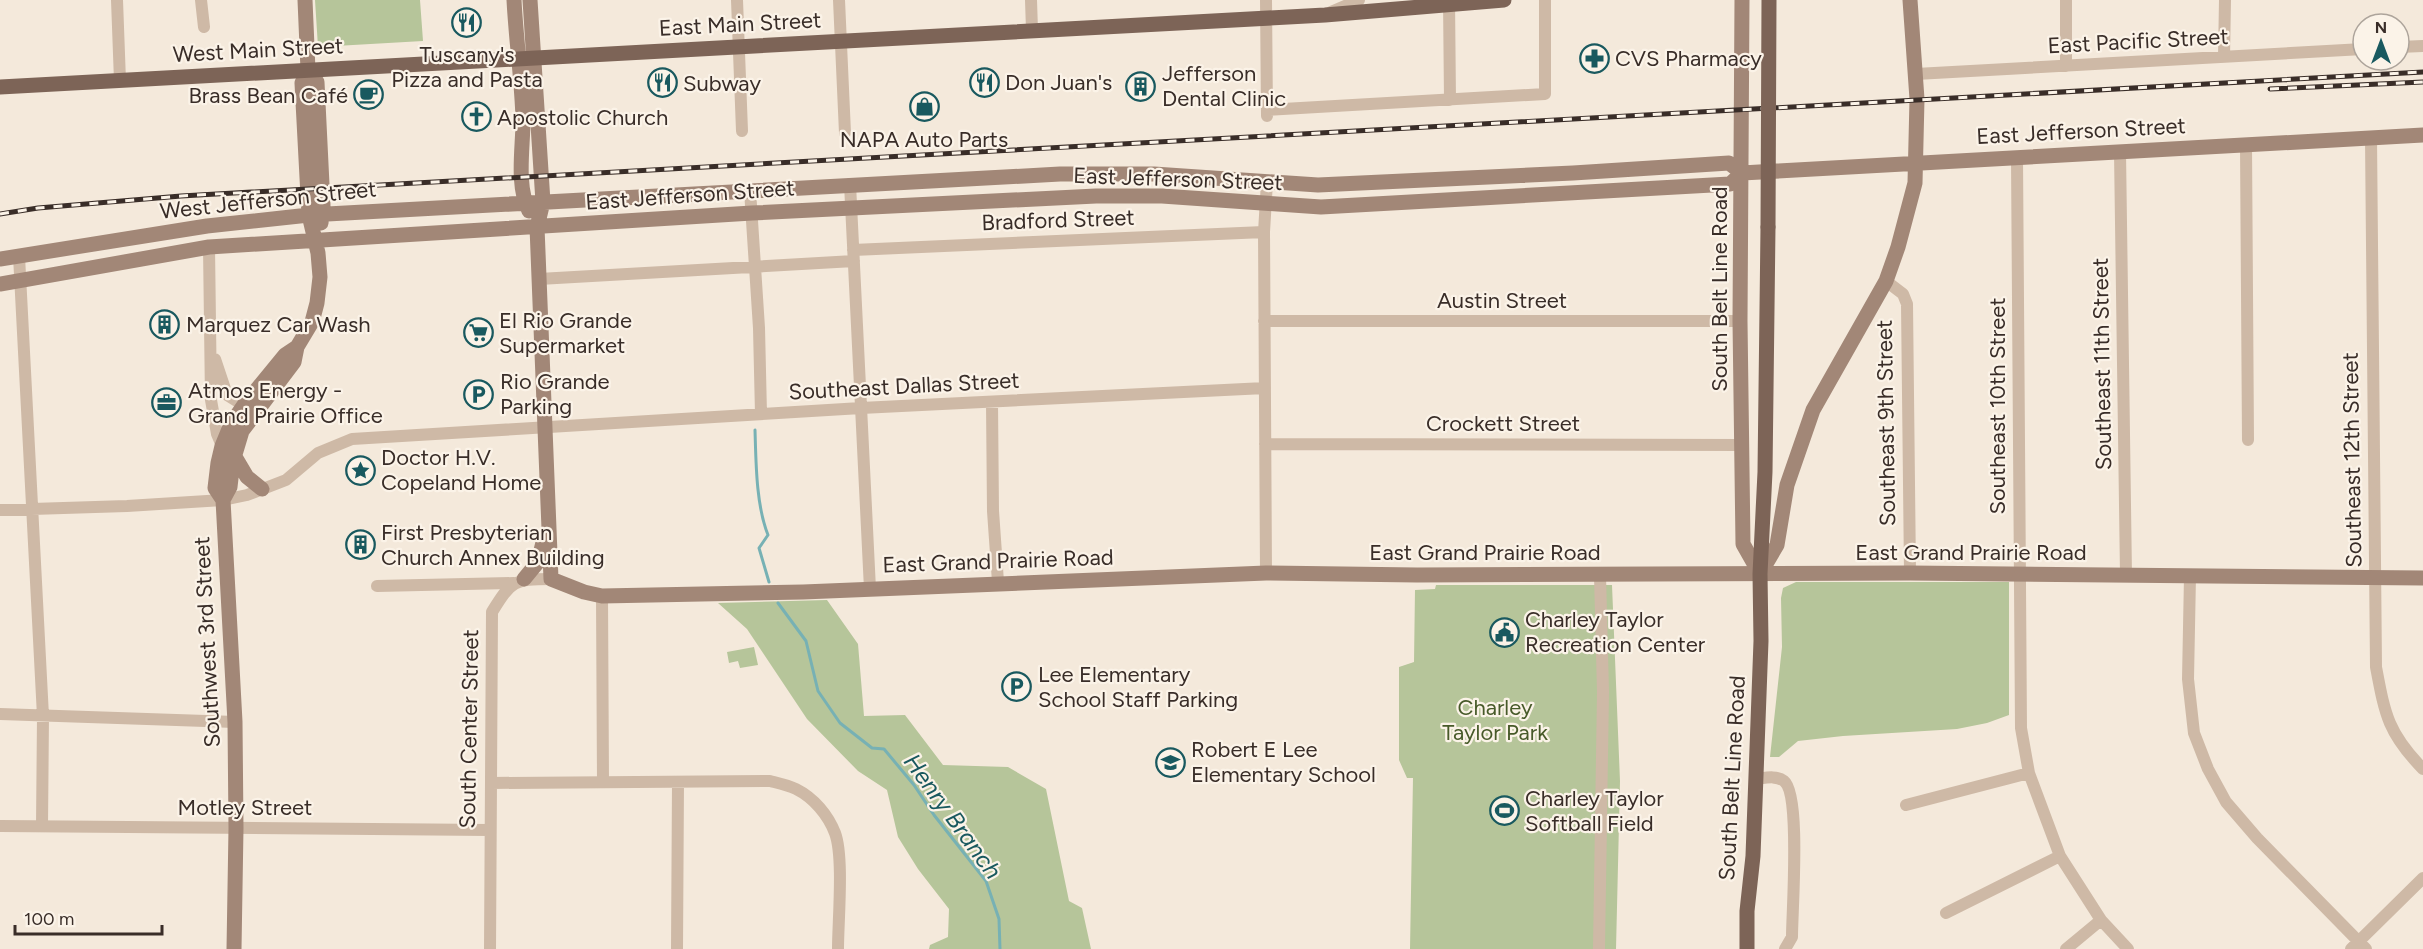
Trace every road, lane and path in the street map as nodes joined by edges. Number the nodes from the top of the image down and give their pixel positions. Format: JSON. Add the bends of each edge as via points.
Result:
{"nodes":[{"id":1,"x":117,"y":0,"type":"edge"},
{"id":2,"x":201,"y":0,"type":"edge"},
{"id":3,"x":305,"y":0,"type":"edge"},
{"id":4,"x":514,"y":0,"type":"edge"},
{"id":5,"x":530,"y":0,"type":"edge"},
{"id":6,"x":737,"y":0,"type":"edge"},
{"id":7,"x":839,"y":0,"type":"edge"},
{"id":8,"x":1031,"y":0,"type":"edge"},
{"id":9,"x":1266,"y":0,"type":"edge"},
{"id":10,"x":1359,"y":0,"type":"edge"},
{"id":11,"x":1504,"y":0,"type":"edge"},
{"id":12,"x":1545,"y":0,"type":"edge"},
{"id":13,"x":1742,"y":0,"type":"edge"},
{"id":14,"x":1769,"y":0,"type":"edge"},
{"id":15,"x":1910,"y":0,"type":"edge"},
{"id":16,"x":2066,"y":0,"type":"edge"},
{"id":17,"x":2225,"y":0,"type":"edge"},
{"id":18,"x":1449,"y":3,"type":"edge"},
{"id":19,"x":1324,"y":15,"type":"junction"},
{"id":20,"x":1266,"y":18,"type":"junction"},
{"id":21,"x":204,"y":27,"type":"dead end"},
{"id":22,"x":1032,"y":30,"type":"junction"},
{"id":23,"x":841,"y":41,"type":"junction"},
{"id":24,"x":739,"y":46,"type":"junction"},
{"id":25,"x":2351,"y":50,"type":"edge"},
{"id":26,"x":2224,"y":57,"type":"junction"},
{"id":27,"x":525,"y":58,"type":"junction"},
{"id":28,"x":2066,"y":66,"type":"junction"},
{"id":29,"x":308,"y":70,"type":"junction"},
{"id":30,"x":1916,"y":74,"type":"junction"},
{"id":31,"x":120,"y":81,"type":"junction"},
{"id":32,"x":0,"y":87,"type":"edge"},
{"id":33,"x":1450,"y":100,"type":"junction"},
{"id":34,"x":742,"y":131,"type":"dead end"},
{"id":35,"x":845,"y":134,"type":"dead end"},
{"id":36,"x":2423,"y":135,"type":"edge"},
{"id":37,"x":2371,"y":138,"type":"junction"},
{"id":38,"x":2246,"y":145,"type":"junction"},
{"id":39,"x":2120,"y":152,"type":"junction"},
{"id":40,"x":2017,"y":158,"type":"junction"},
{"id":41,"x":1916,"y":163,"type":"junction"},
{"id":42,"x":1742,"y":173,"type":"junction"},
{"id":43,"x":1080,"y":174,"type":"junction"},
{"id":44,"x":995,"y":177,"type":"junction"},
{"id":45,"x":1437,"y":180,"type":"junction"},
{"id":46,"x":916,"y":181,"type":"junction"},
{"id":47,"x":1267,"y":182,"type":"junction"},
{"id":48,"x":850,"y":184,"type":"junction"},
{"id":49,"x":750,"y":190,"type":"junction"},
{"id":50,"x":1077,"y":196,"type":"junction"},
{"id":51,"x":997,"y":200,"type":"junction"},
{"id":52,"x":1438,"y":201,"type":"junction"},
{"id":53,"x":524,"y":202,"type":"junction"},
{"id":54,"x":543,"y":202,"type":"junction"},
{"id":55,"x":917,"y":204,"type":"junction"},
{"id":56,"x":1265,"y":204,"type":"junction"},
{"id":57,"x":851,"y":208,"type":"junction"},
{"id":58,"x":752,"y":213,"type":"junction"},
{"id":59,"x":316,"y":215,"type":"junction"},
{"id":60,"x":537,"y":227,"type":"junction"},
{"id":61,"x":1264,"y":232,"type":"junction"},
{"id":62,"x":316,"y":240,"type":"junction"},
{"id":63,"x":209,"y":247,"type":"junction"},
{"id":64,"x":853,"y":255,"type":"junction"},
{"id":65,"x":19,"y":256,"type":"junction"},
{"id":66,"x":0,"y":259,"type":"edge"},
{"id":67,"x":755,"y":267,"type":"junction"},
{"id":68,"x":539,"y":279,"type":"junction"},
{"id":69,"x":20,"y":280,"type":"junction"},
{"id":70,"x":1886,"y":281,"type":"junction"},
{"id":71,"x":0,"y":284,"type":"edge"},
{"id":72,"x":1264,"y":321,"type":"junction"},
{"id":73,"x":1740,"y":321,"type":"junction"},
{"id":74,"x":210,"y":338,"type":"junction"},
{"id":75,"x":1265,"y":388,"type":"junction"},
{"id":76,"x":227,"y":395,"type":"junction"},
{"id":77,"x":210,"y":400,"type":"junction"},
{"id":78,"x":992,"y":403,"type":"junction"},
{"id":79,"x":861,"y":408,"type":"junction"},
{"id":80,"x":250,"y":409,"type":"junction"},
{"id":81,"x":761,"y":414,"type":"junction"},
{"id":82,"x":545,"y":428,"type":"junction"},
{"id":83,"x":2248,"y":440,"type":"dead end"},
{"id":84,"x":1265,"y":444,"type":"junction"},
{"id":85,"x":1742,"y":445,"type":"junction"},
{"id":86,"x":228,"y":450,"type":"junction"},
{"id":87,"x":262,"y":489,"type":"junction"},
{"id":88,"x":223,"y":500,"type":"junction"},
{"id":89,"x":0,"y":510,"type":"edge"},
{"id":90,"x":32,"y":510,"type":"junction"},
{"id":91,"x":549,"y":527,"type":"junction"},
{"id":92,"x":1266,"y":573,"type":"junction"},
{"id":93,"x":1910,"y":573,"type":"junction"},
{"id":94,"x":1760,"y":574,"type":"junction"},
{"id":95,"x":2020,"y":574,"type":"junction"},
{"id":96,"x":1600,"y":575,"type":"junction"},
{"id":97,"x":2126,"y":575,"type":"junction"},
{"id":98,"x":2190,"y":576,"type":"junction"},
{"id":99,"x":2374,"y":578,"type":"junction"},
{"id":100,"x":2423,"y":578,"type":"edge"},
{"id":101,"x":551,"y":579,"type":"junction"},
{"id":102,"x":519,"y":581,"type":"junction"},
{"id":103,"x":998,"y":582,"type":"junction"},
{"id":104,"x":377,"y":586,"type":"dead end"},
{"id":105,"x":870,"y":589,"type":"junction"},
{"id":106,"x":602,"y":596,"type":"junction"},
{"id":107,"x":0,"y":714,"type":"edge"},
{"id":108,"x":42,"y":716,"type":"junction"},
{"id":109,"x":235,"y":722,"type":"junction"},
{"id":110,"x":2423,"y":769,"type":"edge"},
{"id":111,"x":2029,"y":773,"type":"junction"},
{"id":112,"x":1756,"y":779,"type":"junction"},
{"id":113,"x":603,"y":782,"type":"junction"},
{"id":114,"x":678,"y":782,"type":"junction"},
{"id":115,"x":491,"y":783,"type":"junction"},
{"id":116,"x":1906,"y":805,"type":"dead end"},
{"id":117,"x":0,"y":826,"type":"edge"},
{"id":118,"x":42,"y":826,"type":"junction"},
{"id":119,"x":236,"y":828,"type":"junction"},
{"id":120,"x":490,"y":830,"type":"junction"},
{"id":121,"x":2060,"y":856,"type":"junction"},
{"id":122,"x":2423,"y":878,"type":"edge"},
{"id":123,"x":1946,"y":913,"type":"dead end"},
{"id":124,"x":2101,"y":920,"type":"junction"},
{"id":125,"x":2359,"y":946,"type":"edge"},
{"id":126,"x":234,"y":949,"type":"edge"},
{"id":127,"x":489,"y":949,"type":"edge"},
{"id":128,"x":677,"y":949,"type":"edge"},
{"id":129,"x":838,"y":949,"type":"edge"},
{"id":130,"x":1599,"y":949,"type":"edge"},
{"id":131,"x":1747,"y":949,"type":"edge"},
{"id":132,"x":1785,"y":949,"type":"edge"},
{"id":133,"x":2066,"y":949,"type":"edge"},
{"id":134,"x":2128,"y":949,"type":"edge"}],
"edges":[{"from":1,"to":31,"type":"street"},
{"from":2,"to":21,"type":"street"},
{"from":3,"to":29,"type":"street"},
{"from":4,"to":27,"type":"street"},
{"from":5,"to":27,"type":"street"},
{"from":6,"to":24,"type":"street"},
{"from":7,"to":23,"type":"street"},
{"from":8,"to":22,"type":"street"},
{"from":9,"to":20,"type":"street"},
{"from":10,"to":19,"type":"street"},
{"from":11,"to":18,"type":"main road","name":"East Main Street"},
{"from":12,"to":33,"type":"street","via":[[1545,94]]},
{"from":13,"to":42,"type":"street","name":"South Belt Line Road"},
{"from":14,"to":94,"type":"main road","name":"South Belt Line Road","bridge":true,"via":[[1766,472]]},
{"from":15,"to":30,"type":"street","name":"Southeast 9th Street"},
{"from":16,"to":28,"type":"street"},
{"from":17,"to":26,"type":"street"},
{"from":18,"to":19,"type":"main road","name":"East Main Street"},
{"from":18,"to":33,"type":"street"},
{"from":19,"to":20,"type":"main road","name":"East Main Street"},
{"from":20,"to":22,"type":"main road","name":"East Main Street"},
{"from":20,"to":33,"type":"street","via":[[1266,113]]},
{"from":22,"to":23,"type":"main road","name":"East Main Street"},
{"from":23,"to":24,"type":"main road","name":"East Main Street"},
{"from":23,"to":35,"type":"street"},
{"from":24,"to":27,"type":"main road","name":"East Main Street"},
{"from":24,"to":34,"type":"street"},
{"from":25,"to":26,"type":"street","name":"East Pacific Street"},
{"from":26,"to":28,"type":"street","name":"East Pacific Street"},
{"from":27,"to":29,"type":"main road","name":"West Main Street"},
{"from":27,"to":53,"type":"street"},
{"from":27,"to":54,"type":"street"},
{"from":28,"to":30,"type":"street","name":"East Pacific Street"},
{"from":29,"to":31,"type":"main road","name":"West Main Street"},
{"from":29,"to":59,"type":"street","via":[[302,82]]},
{"from":30,"to":41,"type":"street","name":"Southeast 9th Street"},
{"from":31,"to":32,"type":"main road","name":"West Main Street"},
{"from":36,"to":37,"type":"street","name":"East Jefferson Street"},
{"from":37,"to":38,"type":"street","name":"East Jefferson Street"},
{"from":37,"to":99,"type":"street","name":"Southeast 12th Street"},
{"from":38,"to":39,"type":"street","name":"East Jefferson Street"},
{"from":38,"to":83,"type":"street"},
{"from":39,"to":40,"type":"street","name":"East Jefferson Street"},
{"from":39,"to":97,"type":"street","name":"Southeast 11th Street"},
{"from":40,"to":41,"type":"street","name":"East Jefferson Street"},
{"from":40,"to":95,"type":"street","name":"Southeast 10th Street"},
{"from":41,"to":42,"type":"street","name":"East Jefferson Street"},
{"from":41,"to":70,"type":"street","name":"Southeast 9th Street","via":[[1915,183]]},
{"from":42,"to":45,"type":"street","name":"East Jefferson Street","via":[[1729,163]]},
{"from":42,"to":52,"type":"street","name":"East Jefferson Street","via":[[1730,184]]},
{"from":42,"to":73,"type":"street","name":"South Belt Line Road"},
{"from":43,"to":44,"type":"street","name":"East Jefferson Street"},
{"from":43,"to":47,"type":"street","name":"East Jefferson Street","via":[[1154,174]]},
{"from":43,"to":50,"type":"street"},
{"from":44,"to":46,"type":"street","name":"East Jefferson Street"},
{"from":44,"to":51,"type":"street"},
{"from":45,"to":47,"type":"street","name":"East Jefferson Street","via":[[1318,185]]},
{"from":45,"to":52,"type":"street"},
{"from":46,"to":48,"type":"street","name":"East Jefferson Street"},
{"from":46,"to":55,"type":"street"},
{"from":47,"to":56,"type":"street"},
{"from":48,"to":49,"type":"street","name":"East Jefferson Street"},
{"from":48,"to":57,"type":"street"},
{"from":49,"to":54,"type":"street","name":"East Jefferson Street"},
{"from":49,"to":58,"type":"street"},
{"from":50,"to":51,"type":"street","name":"East Jefferson Street"},
{"from":50,"to":56,"type":"street","name":"East Jefferson Street","via":[[1162,196]]},
{"from":51,"to":55,"type":"street","name":"East Jefferson Street"},
{"from":52,"to":56,"type":"street","name":"East Jefferson Street","via":[[1321,207]]},
{"from":53,"to":54,"type":"street","name":"West Jefferson Street"},
{"from":53,"to":59,"type":"street","name":"West Jefferson Street"},
{"from":53,"to":60,"type":"street"},
{"from":54,"to":60,"type":"street"},
{"from":55,"to":57,"type":"street","name":"East Jefferson Street"},
{"from":56,"to":61,"type":"street"},
{"from":57,"to":58,"type":"street","name":"East Jefferson Street"},
{"from":57,"to":64,"type":"street"},
{"from":58,"to":60,"type":"street","name":"East Jefferson Street"},
{"from":58,"to":67,"type":"street"},
{"from":59,"to":62,"type":"street"},
{"from":59,"to":65,"type":"street","name":"West Jefferson Street","via":[[207,226]]},
{"from":60,"to":62,"type":"street","name":"West Jefferson Street"},
{"from":60,"to":68,"type":"street"},
{"from":61,"to":64,"type":"street","name":"Bradford Street"},
{"from":61,"to":72,"type":"street"},
{"from":62,"to":63,"type":"street","name":"West Jefferson Street"},
{"from":62,"to":80,"type":"street","via":[[320,277],[312,322],[297,347],[294,362]]},
{"from":63,"to":69,"type":"street","name":"West Jefferson Street"},
{"from":63,"to":74,"type":"street"},
{"from":64,"to":67,"type":"street","name":"Bradford Street"},
{"from":64,"to":79,"type":"street"},
{"from":65,"to":66,"type":"street","name":"West Jefferson Street"},
{"from":65,"to":69,"type":"street"},
{"from":67,"to":68,"type":"street","name":"Bradford Street"},
{"from":67,"to":81,"type":"street"},
{"from":68,"to":82,"type":"street"},
{"from":69,"to":71,"type":"street","name":"West Jefferson Street"},
{"from":69,"to":90,"type":"street"},
{"from":70,"to":93,"type":"street","name":"Southeast 9th Street","via":[[1904,294],[1907,304]]},
{"from":70,"to":94,"type":"street","name":"Southeast 9th Street","via":[[1814,410],[1787,485],[1777,544]]},
{"from":72,"to":73,"type":"street","name":"Austin Street"},
{"from":72,"to":75,"type":"street"},
{"from":73,"to":85,"type":"street","name":"South Belt Line Road"},
{"from":74,"to":76,"type":"street"},
{"from":74,"to":77,"type":"street"},
{"from":75,"to":78,"type":"street","name":"Southeast Dallas Street"},
{"from":75,"to":84,"type":"street"},
{"from":76,"to":77,"type":"street"},
{"from":76,"to":80,"type":"street"},
{"from":77,"to":86,"type":"street","via":[[217,434]]},
{"from":78,"to":79,"type":"street","name":"Southeast Dallas Street"},
{"from":78,"to":103,"type":"street"},
{"from":79,"to":81,"type":"street","name":"Southeast Dallas Street"},
{"from":79,"to":105,"type":"street"},
{"from":80,"to":86,"type":"street","via":[[242,431]]},
{"from":81,"to":82,"type":"street","name":"Southeast Dallas Street"},
{"from":82,"to":87,"type":"street","name":"Southeast Dallas Street","via":[[352,439],[318,453],[286,480]]},
{"from":82,"to":91,"type":"street"},
{"from":84,"to":85,"type":"street","name":"Crockett Street"},
{"from":84,"to":92,"type":"street"},
{"from":85,"to":94,"type":"street","name":"South Belt Line Road","via":[[1743,544]]},
{"from":86,"to":87,"type":"street","via":[[247,477]]},
{"from":86,"to":88,"type":"street","via":[[230,487]]},
{"from":87,"to":88,"type":"street","name":"Southeast Dallas Street"},
{"from":88,"to":90,"type":"street","name":"Southeast Dallas Street"},
{"from":88,"to":109,"type":"street","name":"Southwest 3rd Street"},
{"from":89,"to":90,"type":"street","name":"Southeast Dallas Street"},
{"from":90,"to":108,"type":"street"},
{"from":91,"to":101,"type":"street"},
{"from":91,"to":102,"type":"street","via":[[538,562]]},
{"from":92,"to":96,"type":"street","name":"East Grand Prairie Road"},
{"from":92,"to":103,"type":"street","name":"East Grand Prairie Road"},
{"from":93,"to":94,"type":"street","name":"East Grand Prairie Road"},
{"from":93,"to":95,"type":"street","name":"East Grand Prairie Road"},
{"from":94,"to":96,"type":"street","name":"East Grand Prairie Road"},
{"from":94,"to":112,"type":"main road","name":"South Belt Line Road"},
{"from":95,"to":97,"type":"street","name":"East Grand Prairie Road"},
{"from":95,"to":111,"type":"street","name":"Southeast 10th Street","via":[[2021,728]]},
{"from":96,"to":130,"type":"street","via":[[1603,692]]},
{"from":97,"to":98,"type":"street","name":"East Grand Prairie Road"},
{"from":98,"to":99,"type":"street","name":"East Grand Prairie Road"},
{"from":98,"to":125,"type":"street","via":[[2188,679],[2194,733],[2208,769],[2226,802]]},
{"from":99,"to":100,"type":"street","name":"East Grand Prairie Road"},
{"from":99,"to":110,"type":"street","name":"Southeast 12th Street","via":[[2376,667],[2384,708],[2390,727]]},
{"from":101,"to":102,"type":"street"},
{"from":101,"to":106,"type":"street","name":"East Grand Prairie Road"},
{"from":102,"to":104,"type":"street"},
{"from":102,"to":115,"type":"street","name":"South Center Street","via":[[505,592],[492,612]]},
{"from":103,"to":105,"type":"street","name":"East Grand Prairie Road"},
{"from":105,"to":106,"type":"street","name":"East Grand Prairie Road"},
{"from":106,"to":113,"type":"street"},
{"from":107,"to":108,"type":"street"},
{"from":108,"to":109,"type":"street"},
{"from":108,"to":118,"type":"street"},
{"from":109,"to":119,"type":"street","name":"Southwest 3rd Street"},
{"from":111,"to":116,"type":"street"},
{"from":111,"to":121,"type":"street","name":"Southeast 10th Street"},
{"from":112,"to":131,"type":"main road","name":"South Belt Line Road"},
{"from":112,"to":132,"type":"street","via":[[1778,777],[1792,794],[1792,937]]},
{"from":113,"to":114,"type":"street"},
{"from":113,"to":115,"type":"street"},
{"from":114,"to":128,"type":"street"},
{"from":114,"to":129,"type":"street","via":[[770,781],[796,789],[813,801],[836,835]]},
{"from":115,"to":120,"type":"street","name":"South Center Street"},
{"from":117,"to":118,"type":"street","name":"Motley Street"},
{"from":118,"to":119,"type":"street","name":"Motley Street"},
{"from":119,"to":120,"type":"street","name":"Motley Street"},
{"from":119,"to":126,"type":"street","name":"Southwest 3rd Street"},
{"from":120,"to":127,"type":"street","name":"South Center Street"},
{"from":121,"to":123,"type":"street"},
{"from":121,"to":124,"type":"street","name":"Southeast 10th Street"},
{"from":122,"to":125,"type":"street"},
{"from":124,"to":133,"type":"street"},
{"from":124,"to":134,"type":"street","name":"Southeast 10th Street"}]}
